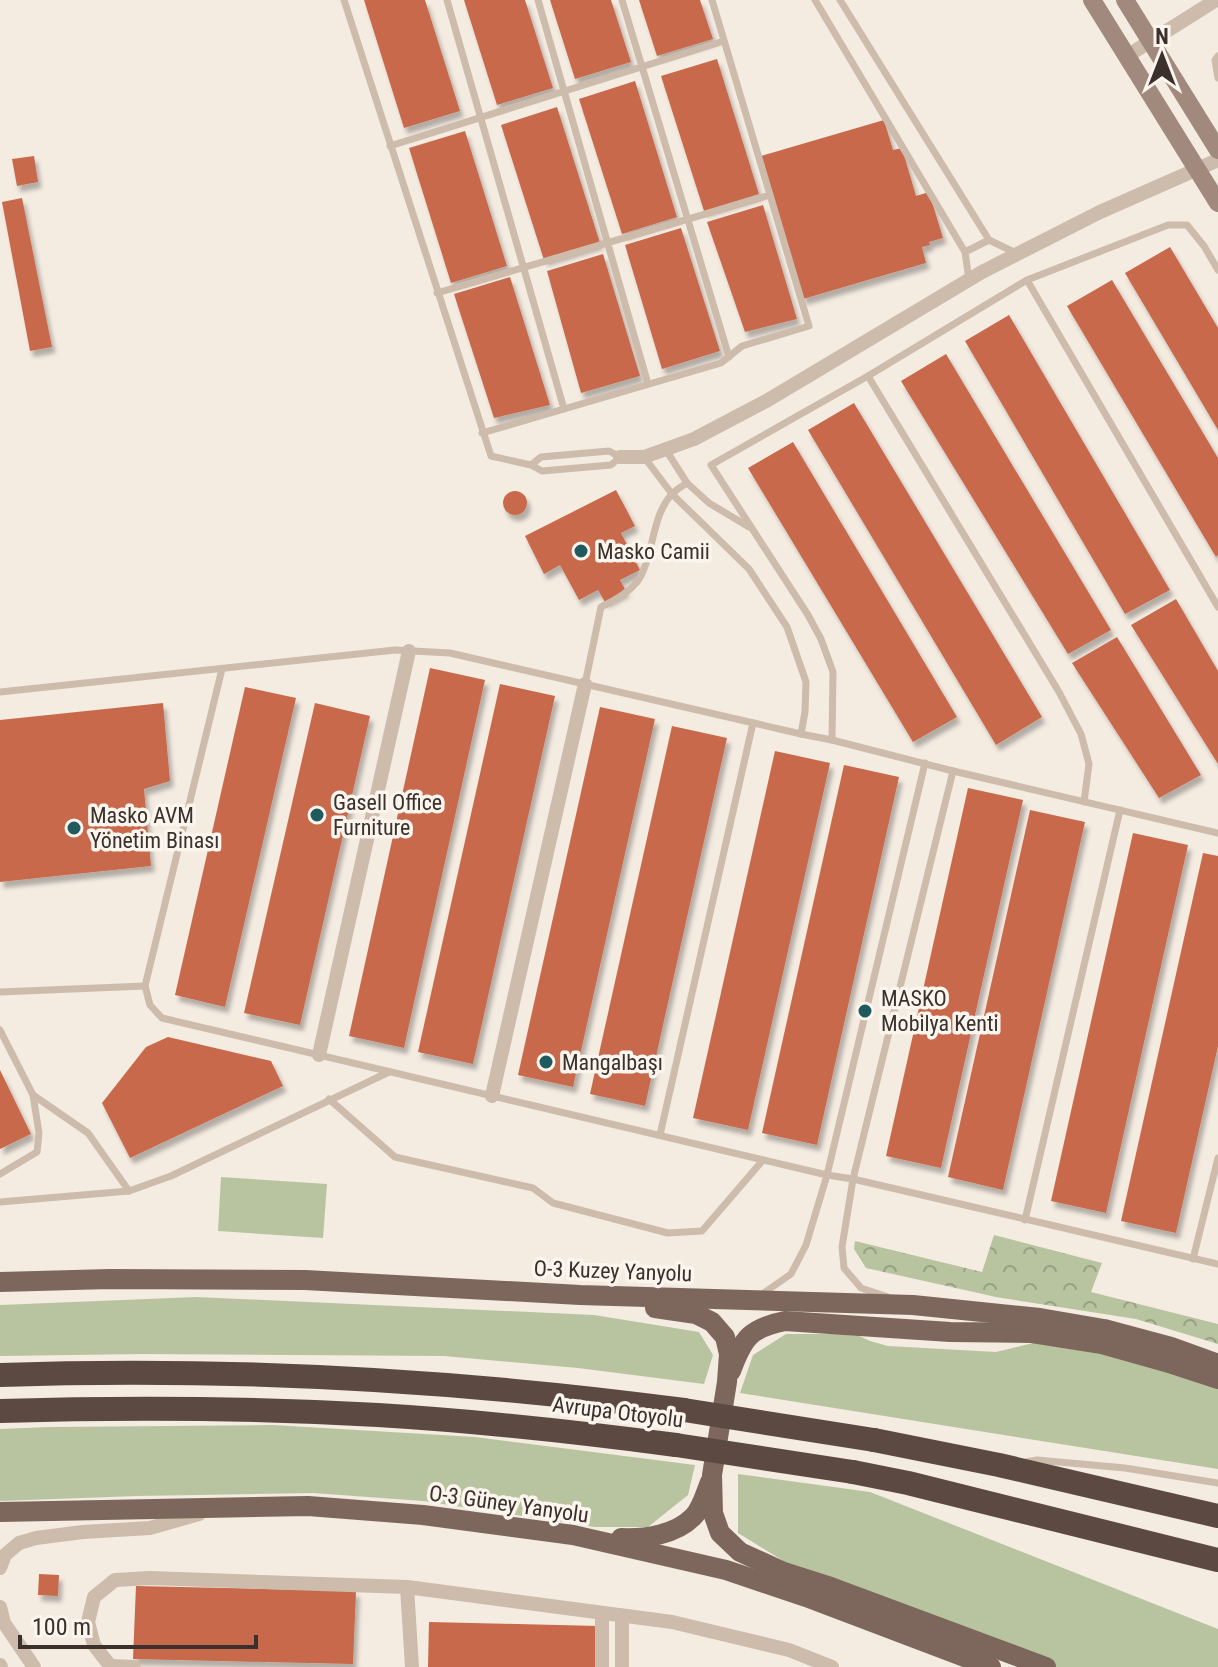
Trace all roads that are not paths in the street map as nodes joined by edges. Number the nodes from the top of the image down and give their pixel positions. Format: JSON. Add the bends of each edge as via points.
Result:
{"nodes":[{"id":1,"x":344,"y":0,"type":"edge"},
{"id":2,"x":447,"y":0,"type":"edge"},
{"id":3,"x":538,"y":0,"type":"edge"},
{"id":4,"x":622,"y":0,"type":"edge"},
{"id":5,"x":712,"y":0,"type":"edge"},
{"id":6,"x":815,"y":0,"type":"edge"},
{"id":7,"x":840,"y":0,"type":"edge"},
{"id":8,"x":1092,"y":0,"type":"edge"},
{"id":9,"x":1125,"y":0,"type":"edge"},
{"id":10,"x":1216,"y":0,"type":"edge"},
{"id":11,"x":724,"y":41,"type":"junction"},
{"id":12,"x":1151,"y":41,"type":"junction"},
{"id":13,"x":1127,"y":56,"type":"junction"},
{"id":14,"x":1218,"y":56,"type":"edge"},
{"id":15,"x":642,"y":67,"type":"junction"},
{"id":16,"x":1218,"y":78,"type":"edge"},
{"id":17,"x":565,"y":91,"type":"junction"},
{"id":18,"x":481,"y":118,"type":"junction"},
{"id":19,"x":390,"y":146,"type":"junction"},
{"id":20,"x":1218,"y":150,"type":"edge"},
{"id":21,"x":1218,"y":160,"type":"edge"},
{"id":22,"x":1197,"y":170,"type":"junction"},
{"id":23,"x":770,"y":195,"type":"junction"},
{"id":24,"x":1218,"y":203,"type":"edge"},
{"id":25,"x":688,"y":219,"type":"junction"},
{"id":26,"x":989,"y":240,"type":"junction"},
{"id":27,"x":608,"y":243,"type":"junction"},
{"id":28,"x":965,"y":252,"type":"junction"},
{"id":29,"x":1018,"y":254,"type":"junction"},
{"id":30,"x":524,"y":268,"type":"junction"},
{"id":31,"x":1218,"y":270,"type":"edge"},
{"id":32,"x":969,"y":280,"type":"junction"},
{"id":33,"x":1027,"y":280,"type":"junction"},
{"id":34,"x":437,"y":293,"type":"junction"},
{"id":35,"x":729,"y":357,"type":"junction"},
{"id":36,"x":868,"y":376,"type":"junction"},
{"id":37,"x":648,"y":384,"type":"junction"},
{"id":38,"x":564,"y":409,"type":"junction"},
{"id":39,"x":482,"y":433,"type":"junction"},
{"id":40,"x":665,"y":449,"type":"junction"},
{"id":41,"x":620,"y":457,"type":"junction"},
{"id":42,"x":644,"y":457,"type":"junction"},
{"id":43,"x":531,"y":465,"type":"junction"},
{"id":44,"x":687,"y":483,"type":"junction"},
{"id":45,"x":672,"y":494,"type":"junction"},
{"id":46,"x":751,"y":528,"type":"junction"},
{"id":47,"x":1218,"y":607,"type":"edge"},
{"id":48,"x":409,"y":651,"type":"junction"},
{"id":49,"x":222,"y":669,"type":"junction"},
{"id":50,"x":585,"y":684,"type":"junction"},
{"id":51,"x":0,"y":692,"type":"edge"},
{"id":52,"x":753,"y":723,"type":"junction"},
{"id":53,"x":801,"y":734,"type":"junction"},
{"id":54,"x":832,"y":740,"type":"junction"},
{"id":55,"x":925,"y":763,"type":"junction"},
{"id":56,"x":953,"y":771,"type":"junction"},
{"id":57,"x":1084,"y":802,"type":"junction"},
{"id":58,"x":1120,"y":810,"type":"junction"},
{"id":59,"x":1218,"y":833,"type":"edge"},
{"id":60,"x":145,"y":986,"type":"junction"},
{"id":61,"x":0,"y":992,"type":"edge"},
{"id":62,"x":0,"y":1030,"type":"edge"},
{"id":63,"x":319,"y":1055,"type":"junction"},
{"id":64,"x":391,"y":1071,"type":"junction"},
{"id":65,"x":33,"y":1095,"type":"junction"},
{"id":66,"x":492,"y":1096,"type":"junction"},
{"id":67,"x":329,"y":1099,"type":"junction"},
{"id":68,"x":660,"y":1135,"type":"junction"},
{"id":69,"x":1218,"y":1158,"type":"edge"},
{"id":70,"x":763,"y":1160,"type":"junction"},
{"id":71,"x":0,"y":1174,"type":"edge"},
{"id":72,"x":827,"y":1175,"type":"junction"},
{"id":73,"x":853,"y":1179,"type":"junction"},
{"id":74,"x":129,"y":1191,"type":"junction"},
{"id":75,"x":0,"y":1202,"type":"edge"},
{"id":76,"x":1025,"y":1220,"type":"junction"},
{"id":77,"x":1193,"y":1259,"type":"junction"},
{"id":78,"x":1218,"y":1264,"type":"edge"},
{"id":79,"x":0,"y":1282,"type":"edge"},
{"id":80,"x":580,"y":1295,"type":"junction"},
{"id":81,"x":755,"y":1300,"type":"junction"},
{"id":82,"x":913,"y":1305,"type":"junction"},
{"id":83,"x":1218,"y":1364,"type":"edge"},
{"id":84,"x":0,"y":1375,"type":"edge"},
{"id":85,"x":1218,"y":1379,"type":"edge"},
{"id":86,"x":727,"y":1382,"type":"junction"},
{"id":87,"x":0,"y":1411,"type":"edge"},
{"id":88,"x":999,"y":1465,"type":"junction"},
{"id":89,"x":712,"y":1475,"type":"junction"},
{"id":90,"x":1218,"y":1483,"type":"edge"},
{"id":91,"x":1218,"y":1507,"type":"edge"},
{"id":92,"x":220,"y":1508,"type":"junction"},
{"id":93,"x":1193,"y":1510,"type":"junction"},
{"id":94,"x":64,"y":1511,"type":"junction"},
{"id":95,"x":0,"y":1512,"type":"edge"},
{"id":96,"x":1218,"y":1516,"type":"edge"},
{"id":97,"x":0,"y":1526,"type":"edge"},
{"id":98,"x":573,"y":1535,"type":"junction"},
{"id":99,"x":1218,"y":1560,"type":"edge"},
{"id":100,"x":0,"y":1568,"type":"edge"},
{"id":101,"x":407,"y":1587,"type":"junction"},
{"id":102,"x":0,"y":1607,"type":"edge"},
{"id":103,"x":602,"y":1613,"type":"junction"},
{"id":104,"x":622,"y":1616,"type":"junction"},
{"id":105,"x":1037,"y":1665,"type":"edge"},
{"id":106,"x":34,"y":1667,"type":"edge"},
{"id":107,"x":110,"y":1667,"type":"edge"},
{"id":108,"x":134,"y":1667,"type":"edge"},
{"id":109,"x":412,"y":1667,"type":"edge"},
{"id":110,"x":602,"y":1667,"type":"edge"},
{"id":111,"x":622,"y":1667,"type":"edge"},
{"id":112,"x":832,"y":1667,"type":"edge"},
{"id":113,"x":991,"y":1667,"type":"edge"}],
"edges":[{"from":1,"to":19,"type":"lane"},
{"from":2,"to":18,"type":"lane"},
{"from":3,"to":17,"type":"lane"},
{"from":4,"to":15,"type":"lane"},
{"from":5,"to":11,"type":"lane"},
{"from":6,"to":28,"type":"lane"},
{"from":7,"to":26,"type":"lane"},
{"from":8,"to":13,"type":"main road"},
{"from":9,"to":12,"type":"main road"},
{"from":10,"to":12,"type":"street"},
{"from":11,"to":15,"type":"lane"},
{"from":11,"to":23,"type":"lane"},
{"from":12,"to":13,"type":"street"},
{"from":12,"to":20,"type":"main road"},
{"from":13,"to":22,"type":"main road"},
{"from":14,"to":16,"type":"lane"},
{"from":15,"to":17,"type":"lane"},
{"from":15,"to":25,"type":"lane"},
{"from":17,"to":18,"type":"lane"},
{"from":17,"to":27,"type":"lane"},
{"from":18,"to":19,"type":"lane"},
{"from":18,"to":30,"type":"lane"},
{"from":19,"to":34,"type":"lane"},
{"from":21,"to":22,"type":"street"},
{"from":22,"to":24,"type":"main road"},
{"from":22,"to":29,"type":"street"},
{"from":23,"to":25,"type":"lane"},
{"from":23,"to":35,"type":"lane","via":[[809,326],[742,346]]},
{"from":25,"to":27,"type":"lane"},
{"from":25,"to":35,"type":"lane"},
{"from":26,"to":28,"type":"lane"},
{"from":26,"to":29,"type":"lane"},
{"from":27,"to":30,"type":"lane"},
{"from":27,"to":37,"type":"lane"},
{"from":28,"to":32,"type":"lane"},
{"from":29,"to":32,"type":"street"},
{"from":30,"to":34,"type":"lane"},
{"from":30,"to":38,"type":"lane"},
{"from":31,"to":33,"type":"lane","via":[[1187,225],[1168,225]]},
{"from":32,"to":40,"type":"street","via":[[768,400]]},
{"from":33,"to":36,"type":"lane"},
{"from":33,"to":47,"type":"lane"},
{"from":34,"to":39,"type":"lane"},
{"from":35,"to":37,"type":"lane"},
{"from":36,"to":46,"type":"lane","via":[[711,465]]},
{"from":36,"to":57,"type":"lane","via":[[1067,706],[1089,764]]},
{"from":37,"to":38,"type":"lane"},
{"from":38,"to":39,"type":"lane"},
{"from":39,"to":43,"type":"lane","via":[[491,456]]},
{"from":40,"to":42,"type":"street"},
{"from":40,"to":44,"type":"lane"},
{"from":41,"to":42,"type":"street"},
{"from":41,"to":43,"type":"lane","via":[[609,451],[541,457]]},
{"from":41,"to":43,"type":"lane","via":[[611,465],[542,471]]},
{"from":42,"to":45,"type":"lane"},
{"from":44,"to":45,"type":"lane"},
{"from":44,"to":46,"type":"lane"},
{"from":45,"to":50,"type":"lane","via":[[639,578],[601,607]]},
{"from":45,"to":53,"type":"lane","via":[[749,569],[787,627],[806,682]]},
{"from":46,"to":54,"type":"lane","via":[[821,639],[833,672]]},
{"from":48,"to":49,"type":"lane"},
{"from":48,"to":50,"type":"lane","via":[[450,653]]},
{"from":48,"to":63,"type":"street"},
{"from":49,"to":51,"type":"lane"},
{"from":49,"to":60,"type":"lane"},
{"from":50,"to":52,"type":"lane"},
{"from":50,"to":66,"type":"street"},
{"from":52,"to":53,"type":"lane"},
{"from":52,"to":68,"type":"lane"},
{"from":53,"to":54,"type":"lane"},
{"from":54,"to":55,"type":"lane"},
{"from":55,"to":56,"type":"lane"},
{"from":55,"to":72,"type":"lane"},
{"from":56,"to":57,"type":"lane"},
{"from":56,"to":73,"type":"lane"},
{"from":57,"to":58,"type":"lane"},
{"from":58,"to":59,"type":"lane"},
{"from":58,"to":76,"type":"lane"},
{"from":60,"to":61,"type":"lane"},
{"from":60,"to":63,"type":"lane","via":[[150,1005],[162,1018]]},
{"from":62,"to":65,"type":"lane"},
{"from":63,"to":64,"type":"lane"},
{"from":64,"to":66,"type":"lane"},
{"from":64,"to":67,"type":"lane"},
{"from":65,"to":71,"type":"lane","via":[[37,1152]]},
{"from":65,"to":74,"type":"lane","via":[[88,1133]]},
{"from":66,"to":68,"type":"lane"},
{"from":67,"to":70,"type":"lane","via":[[395,1157],[533,1188],[553,1203],[668,1233],[702,1231]]},
{"from":67,"to":74,"type":"lane"},
{"from":68,"to":70,"type":"lane"},
{"from":69,"to":77,"type":"lane"},
{"from":70,"to":72,"type":"lane"},
{"from":72,"to":73,"type":"lane"},
{"from":72,"to":81,"type":"lane","via":[[806,1245],[791,1274]]},
{"from":73,"to":76,"type":"lane"},
{"from":73,"to":82,"type":"lane","via":[[842,1247],[844,1268],[861,1288]]},
{"from":74,"to":75,"type":"lane"},
{"from":76,"to":77,"type":"lane"},
{"from":77,"to":78,"type":"lane"},
{"from":79,"to":80,"type":"main road","name":"O-3 Kuzey Yanyolu","via":[[305,1280]]},
{"from":80,"to":81,"type":"main road","name":"O-3 Kuzey Yanyolu"},
{"from":80,"to":86,"type":"main road","via":[[696,1314],[712,1322],[725,1337]]},
{"from":81,"to":82,"type":"main road","name":"O-3 Kuzey Yanyolu"},
{"from":82,"to":83,"type":"main road","name":"O-3 Kuzey Yanyolu","via":[[1104,1329]]},
{"from":84,"to":88,"type":"highway","name":"Avrupa Otoyolu","bridge":true,"via":[[355,1379],[531,1392],[684,1410]]},
{"from":85,"to":86,"type":"main road","via":[[1102,1344],[1056,1336],[785,1321],[768,1324],[746,1338]]},
{"from":86,"to":89,"type":"main road"},
{"from":87,"to":99,"type":"highway","name":"Avrupa Otoyolu","bridge":true,"via":[[381,1415],[676,1445],[923,1486]]},
{"from":88,"to":90,"type":"lane","via":[[1037,1460]]},
{"from":88,"to":93,"type":"highway","name":"Avrupa Otoyolu"},
{"from":89,"to":98,"type":"main road","via":[[694,1516],[677,1529],[642,1539]]},
{"from":89,"to":105,"type":"main road","via":[[713,1513],[720,1533],[740,1552]]},
{"from":91,"to":93,"type":"lane"},
{"from":92,"to":94,"type":"main road","name":"O-3 Güney Yanyolu"},
{"from":92,"to":98,"type":"main road","name":"O-3 Güney Yanyolu","via":[[308,1506]]},
{"from":92,"to":100,"type":"street","via":[[150,1528],[36,1538],[19,1543]]},
{"from":93,"to":96,"type":"highway","name":"Avrupa Otoyolu"},
{"from":94,"to":95,"type":"main road","name":"O-3 Güney Yanyolu"},
{"from":94,"to":97,"type":"main road"},
{"from":98,"to":113,"type":"main road","name":"O-3 Güney Yanyolu","via":[[726,1570]]},
{"from":101,"to":103,"type":"street"},
{"from":101,"to":107,"type":"street","via":[[115,1580],[94,1597],[88,1622],[94,1645]]},
{"from":101,"to":109,"type":"street"},
{"from":102,"to":106,"type":"street","via":[[4,1623]]},
{"from":103,"to":104,"type":"street"},
{"from":103,"to":110,"type":"street"},
{"from":104,"to":111,"type":"street"},
{"from":104,"to":112,"type":"street","via":[[672,1622],[789,1650]]},
{"from":107,"to":108,"type":"street"}]}
